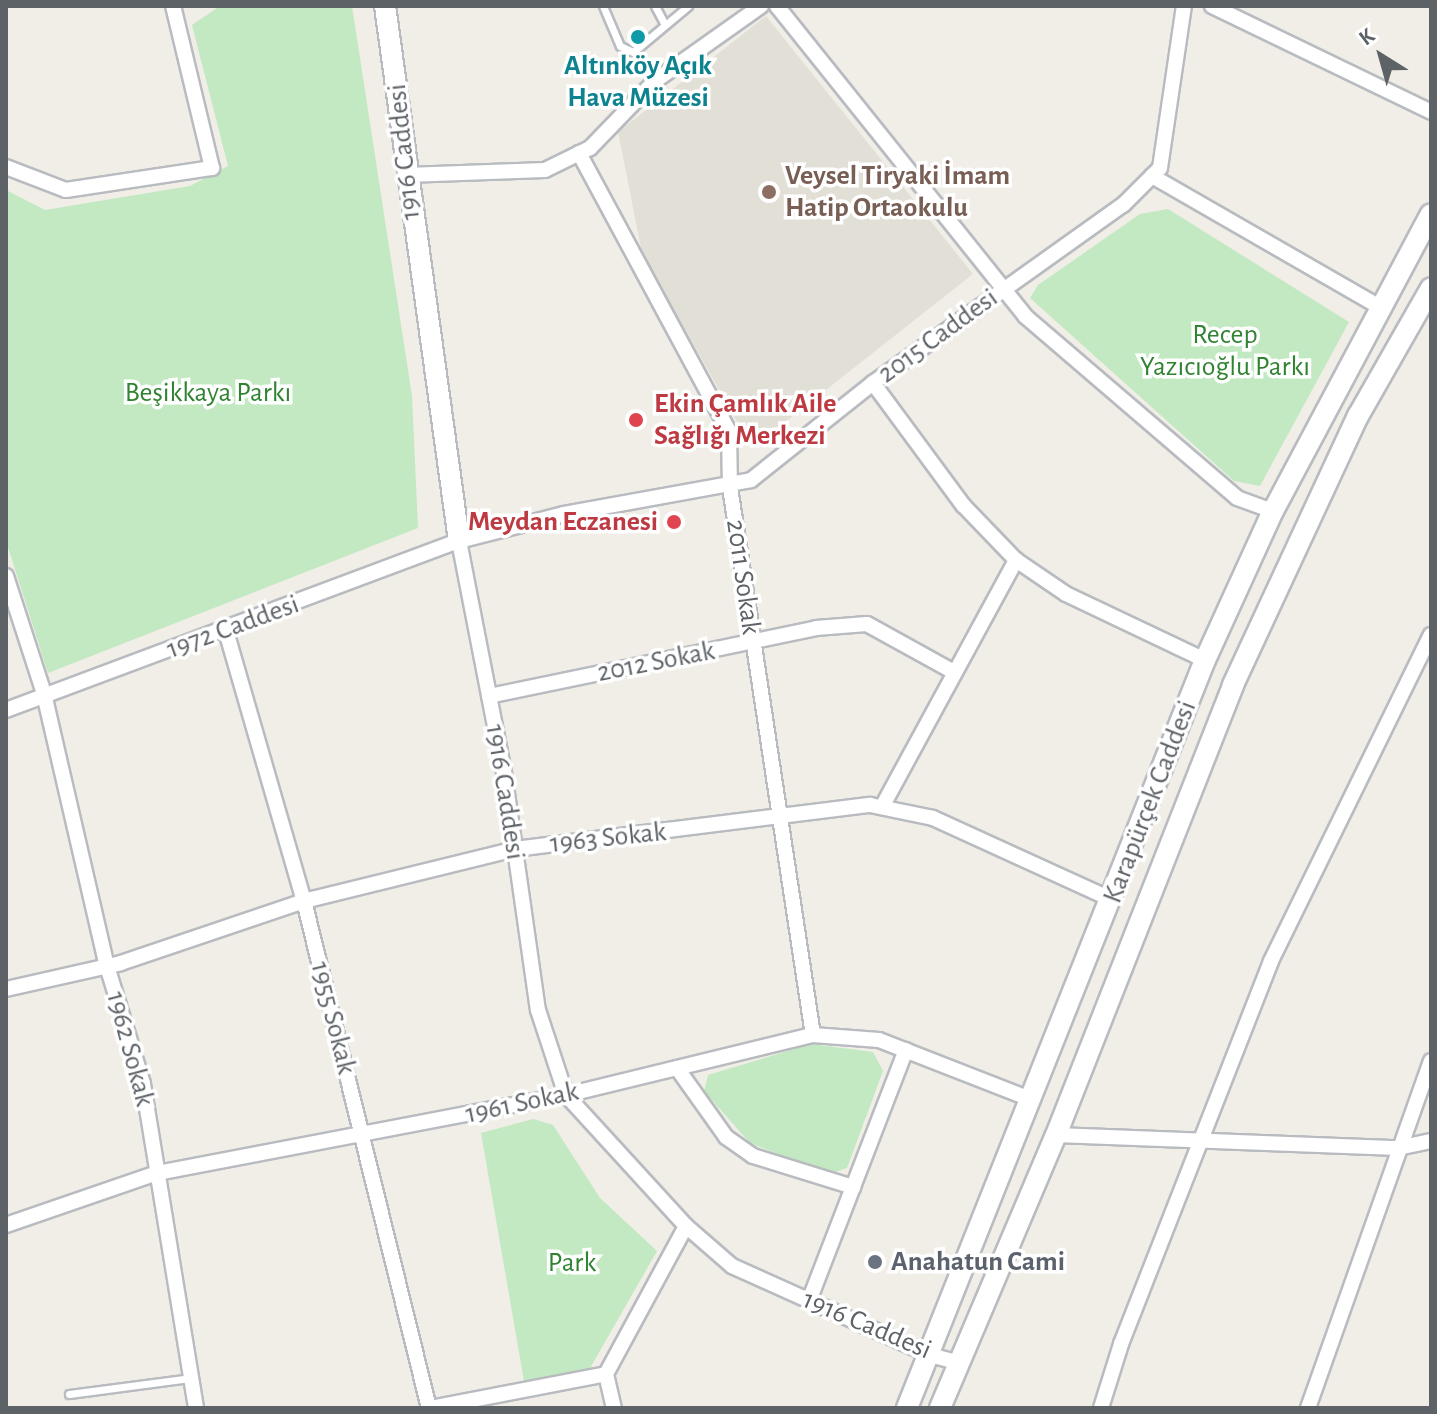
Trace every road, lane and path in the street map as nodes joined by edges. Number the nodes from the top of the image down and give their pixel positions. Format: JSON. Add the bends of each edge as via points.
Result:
{"nodes":[{"id":1,"x":173,"y":6,"type":"edge"},
{"id":2,"x":385,"y":6,"type":"edge"},
{"id":3,"x":603,"y":6,"type":"edge"},
{"id":4,"x":655,"y":6,"type":"edge"},
{"id":5,"x":688,"y":6,"type":"edge"},
{"id":6,"x":761,"y":6,"type":"edge"},
{"id":7,"x":777,"y":6,"type":"edge"},
{"id":8,"x":1184,"y":6,"type":"edge"},
{"id":9,"x":1212,"y":6,"type":"edge"},
{"id":10,"x":665,"y":25,"type":"junction"},
{"id":11,"x":1431,"y":112,"type":"edge"},
{"id":12,"x":579,"y":153,"type":"junction"},
{"id":13,"x":6,"y":167,"type":"edge"},
{"id":14,"x":406,"y":175,"type":"junction"},
{"id":15,"x":1152,"y":176,"type":"junction"},
{"id":16,"x":1431,"y":214,"type":"edge"},
{"id":17,"x":1004,"y":288,"type":"junction"},
{"id":18,"x":1431,"y":288,"type":"edge"},
{"id":19,"x":1383,"y":309,"type":"junction"},
{"id":20,"x":873,"y":383,"type":"junction"},
{"id":21,"x":730,"y":487,"type":"junction"},
{"id":22,"x":1273,"y":511,"type":"junction"},
{"id":23,"x":459,"y":541,"type":"junction"},
{"id":24,"x":1016,"y":560,"type":"junction"},
{"id":25,"x":6,"y":576,"type":"edge"},
{"id":26,"x":226,"y":631,"type":"junction"},
{"id":27,"x":1431,"y":635,"type":"edge"},
{"id":28,"x":753,"y":643,"type":"junction"},
{"id":29,"x":1205,"y":660,"type":"junction"},
{"id":30,"x":954,"y":672,"type":"junction"},
{"id":31,"x":44,"y":694,"type":"junction"},
{"id":32,"x":489,"y":696,"type":"junction"},
{"id":33,"x":6,"y":710,"type":"edge"},
{"id":34,"x":882,"y":807,"type":"junction"},
{"id":35,"x":780,"y":819,"type":"junction"},
{"id":36,"x":515,"y":849,"type":"junction"},
{"id":37,"x":1113,"y":900,"type":"junction"},
{"id":38,"x":304,"y":901,"type":"junction"},
{"id":39,"x":107,"y":966,"type":"junction"},
{"id":40,"x":6,"y":989,"type":"edge"},
{"id":41,"x":813,"y":1035,"type":"junction"},
{"id":42,"x":906,"y":1050,"type":"junction"},
{"id":43,"x":1431,"y":1061,"type":"edge"},
{"id":44,"x":677,"y":1068,"type":"junction"},
{"id":45,"x":566,"y":1095,"type":"junction"},
{"id":46,"x":1033,"y":1100,"type":"junction"},
{"id":47,"x":1056,"y":1135,"type":"junction"},
{"id":48,"x":363,"y":1136,"type":"junction"},
{"id":49,"x":1204,"y":1140,"type":"junction"},
{"id":50,"x":1431,"y":1141,"type":"edge"},
{"id":51,"x":1398,"y":1148,"type":"junction"},
{"id":52,"x":157,"y":1173,"type":"junction"},
{"id":53,"x":853,"y":1187,"type":"junction"},
{"id":54,"x":6,"y":1225,"type":"edge"},
{"id":55,"x":686,"y":1226,"type":"junction"},
{"id":56,"x":809,"y":1301,"type":"junction"},
{"id":57,"x":930,"y":1355,"type":"junction"},
{"id":58,"x":959,"y":1363,"type":"junction"},
{"id":59,"x":606,"y":1374,"type":"junction"},
{"id":60,"x":191,"y":1378,"type":"junction"},
{"id":61,"x":69,"y":1394,"type":"dead end"},
{"id":62,"x":196,"y":1408,"type":"edge"},
{"id":63,"x":430,"y":1408,"type":"edge"},
{"id":64,"x":614,"y":1408,"type":"edge"},
{"id":65,"x":907,"y":1408,"type":"edge"},
{"id":66,"x":940,"y":1408,"type":"edge"},
{"id":67,"x":1101,"y":1408,"type":"edge"},
{"id":68,"x":1308,"y":1408,"type":"edge"}],
"edges":[{"from":1,"to":13,"type":"street","via":[[212,168],[66,190]]},
{"from":2,"to":14,"type":"main road","name":"1916 Caddesi"},
{"from":3,"to":10,"type":"lane","via":[[620,46],[633,52]]},
{"from":4,"to":10,"type":"lane"},
{"from":5,"to":10,"type":"lane"},
{"from":6,"to":12,"type":"street","via":[[655,81]]},
{"from":7,"to":17,"type":"street"},
{"from":8,"to":15,"type":"street","via":[[1160,168]]},
{"from":9,"to":11,"type":"street"},
{"from":12,"to":14,"type":"street","via":[[545,170]]},
{"from":12,"to":21,"type":"street","name":"2011 Sokak","via":[[729,432]]},
{"from":14,"to":23,"type":"main road","name":"1916 Caddesi"},
{"from":15,"to":17,"type":"street","name":"2015 Caddesi","via":[[1123,205]]},
{"from":15,"to":19,"type":"street"},
{"from":16,"to":19,"type":"main road","name":"Karapürçek Caddesi"},
{"from":17,"to":20,"type":"street","name":"2015 Caddesi"},
{"from":17,"to":22,"type":"street","via":[[1025,316],[1237,498]]},
{"from":18,"to":47,"type":"main road","name":"Karapürçek Caddesi","via":[[1358,416],[1233,685]]},
{"from":19,"to":22,"type":"main road","name":"Karapürçek Caddesi"},
{"from":20,"to":21,"type":"street","name":"2015 Caddesi","via":[[751,480]]},
{"from":20,"to":24,"type":"street","via":[[963,505]]},
{"from":21,"to":23,"type":"street","name":"2015 Caddesi","via":[[564,514]]},
{"from":21,"to":28,"type":"street","name":"2011 Sokak"},
{"from":22,"to":29,"type":"main road","name":"Karapürçek Caddesi"},
{"from":23,"to":26,"type":"street","name":"1972 Caddesi"},
{"from":23,"to":32,"type":"street","name":"1916 Caddesi"},
{"from":24,"to":29,"type":"street","via":[[1066,594]]},
{"from":24,"to":30,"type":"street"},
{"from":25,"to":31,"type":"street","name":"1962 Sokak"},
{"from":26,"to":31,"type":"street","name":"1972 Caddesi"},
{"from":26,"to":38,"type":"street","name":"1955 Sokak"},
{"from":27,"to":49,"type":"street","via":[[1271,961]]},
{"from":28,"to":30,"type":"street","name":"2012 Sokak","via":[[867,624]]},
{"from":28,"to":32,"type":"street","name":"2012 Sokak"},
{"from":28,"to":35,"type":"street","name":"2011 Sokak"},
{"from":29,"to":37,"type":"main road","name":"Karapürçek Caddesi"},
{"from":30,"to":34,"type":"street"},
{"from":31,"to":33,"type":"street","name":"1972 Caddesi"},
{"from":31,"to":39,"type":"street","name":"1962 Sokak"},
{"from":32,"to":36,"type":"street","name":"1916 Caddesi"},
{"from":34,"to":35,"type":"street","name":"1963 Sokak"},
{"from":34,"to":37,"type":"street","name":"1963 Sokak","via":[[933,818]]},
{"from":35,"to":36,"type":"street","name":"1963 Sokak"},
{"from":35,"to":41,"type":"street","name":"2011 Sokak"},
{"from":36,"to":38,"type":"street","name":"1963 Sokak"},
{"from":36,"to":45,"type":"street","name":"1916 Caddesi","via":[[538,1010]]},
{"from":37,"to":46,"type":"main road","name":"Karapürçek Caddesi"},
{"from":38,"to":39,"type":"street","name":"1963 Sokak"},
{"from":38,"to":48,"type":"street","name":"1955 Sokak"},
{"from":39,"to":40,"type":"street","name":"1963 Sokak"},
{"from":39,"to":52,"type":"street","name":"1962 Sokak","via":[[143,1084]]},
{"from":41,"to":42,"type":"street","name":"1961 Sokak","via":[[879,1040]]},
{"from":41,"to":44,"type":"street","name":"1961 Sokak"},
{"from":42,"to":46,"type":"street","name":"1961 Sokak"},
{"from":42,"to":53,"type":"street"},
{"from":43,"to":51,"type":"street"},
{"from":44,"to":45,"type":"street","name":"1961 Sokak"},
{"from":44,"to":53,"type":"street","via":[[726,1137],[753,1156]]},
{"from":45,"to":48,"type":"street","name":"1961 Sokak"},
{"from":45,"to":55,"type":"street","name":"1916 Caddesi"},
{"from":46,"to":57,"type":"main road","name":"Karapürçek Caddesi"},
{"from":47,"to":49,"type":"street"},
{"from":47,"to":58,"type":"main road","name":"Karapürçek Caddesi"},
{"from":48,"to":52,"type":"street","name":"1961 Sokak"},
{"from":48,"to":63,"type":"street","name":"1955 Sokak"},
{"from":49,"to":51,"type":"street"},
{"from":49,"to":67,"type":"street","via":[[1121,1344]]},
{"from":50,"to":51,"type":"street"},
{"from":51,"to":68,"type":"street"},
{"from":52,"to":54,"type":"street","name":"1961 Sokak"},
{"from":52,"to":60,"type":"street","name":"1962 Sokak"},
{"from":53,"to":56,"type":"street"},
{"from":55,"to":56,"type":"street","name":"1916 Caddesi","via":[[732,1266]]},
{"from":55,"to":59,"type":"street"},
{"from":56,"to":57,"type":"street","name":"1916 Caddesi"},
{"from":57,"to":58,"type":"street","name":"1916 Caddesi"},
{"from":57,"to":65,"type":"main road","name":"Karapürçek Caddesi"},
{"from":58,"to":66,"type":"main road","name":"Karapürçek Caddesi"},
{"from":59,"to":63,"type":"street"},
{"from":59,"to":64,"type":"street"},
{"from":60,"to":61,"type":"lane"},
{"from":60,"to":62,"type":"street","name":"1962 Sokak"}]}
